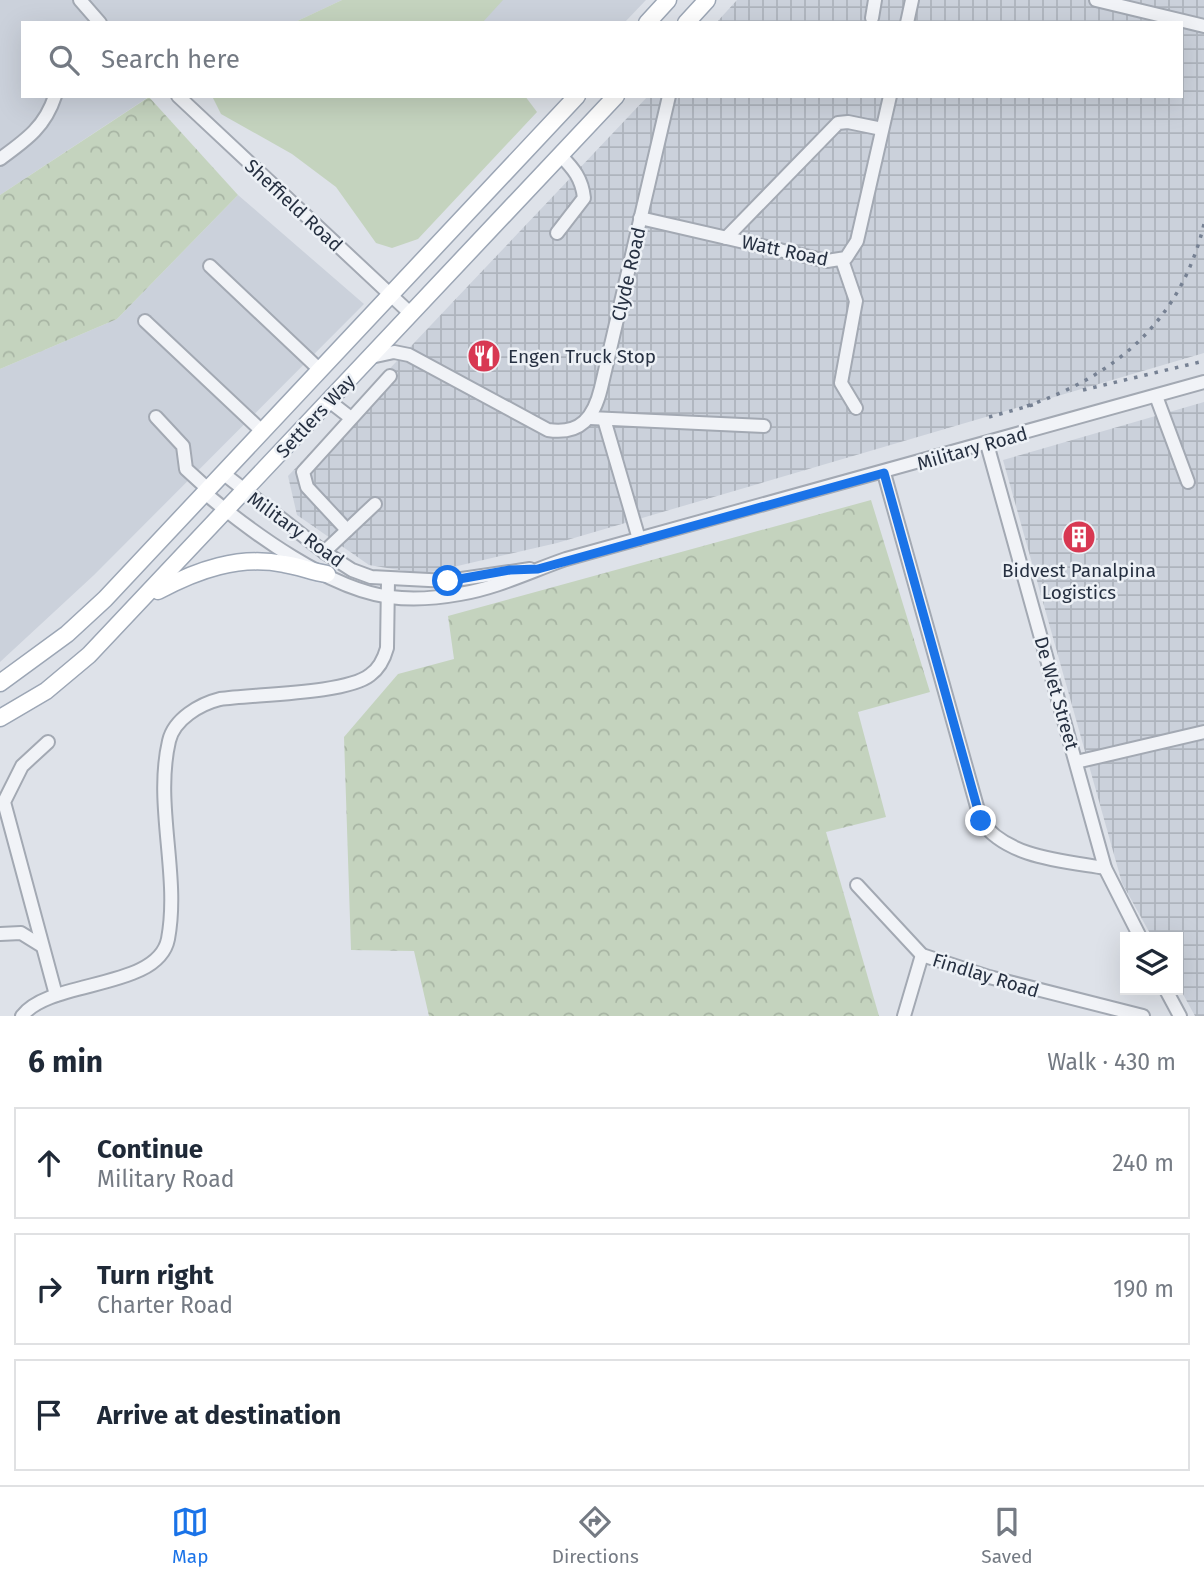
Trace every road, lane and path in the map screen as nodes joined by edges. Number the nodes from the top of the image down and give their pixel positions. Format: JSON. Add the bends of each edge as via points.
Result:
{"nodes":[{"id":1,"x":80,"y":0,"type":"edge"},
{"id":2,"x":668,"y":0,"type":"edge"},
{"id":3,"x":707,"y":0,"type":"edge"},
{"id":4,"x":875,"y":0,"type":"edge"},
{"id":5,"x":912,"y":0,"type":"edge"},
{"id":6,"x":1096,"y":0,"type":"edge"},
{"id":7,"x":1140,"y":5,"type":"edge"},
{"id":8,"x":872,"y":18,"type":"dead end"},
{"id":9,"x":98,"y":21,"type":"edge"},
{"id":10,"x":649,"y":21,"type":"edge"},
{"id":11,"x":688,"y":21,"type":"edge"},
{"id":12,"x":907,"y":21,"type":"edge"},
{"id":13,"x":1204,"y":26,"type":"edge"},
{"id":14,"x":54,"y":98,"type":"edge"},
{"id":15,"x":180,"y":98,"type":"edge"},
{"id":16,"x":575,"y":98,"type":"edge"},
{"id":17,"x":614,"y":98,"type":"edge"},
{"id":18,"x":669,"y":98,"type":"edge"},
{"id":19,"x":890,"y":98,"type":"edge"},
{"id":20,"x":882,"y":130,"type":"junction"},
{"id":21,"x":560,"y":155,"type":"junction"},
{"id":22,"x":0,"y":159,"type":"edge"},
{"id":23,"x":640,"y":218,"type":"junction"},
{"id":24,"x":557,"y":233,"type":"dead end"},
{"id":25,"x":726,"y":238,"type":"junction"},
{"id":26,"x":842,"y":260,"type":"junction"},
{"id":27,"x":210,"y":266,"type":"dead end"},
{"id":28,"x":389,"y":295,"type":"junction"},
{"id":29,"x":410,"y":313,"type":"junction"},
{"id":30,"x":145,"y":321,"type":"dead end"},
{"id":31,"x":372,"y":356,"type":"junction"},
{"id":32,"x":320,"y":370,"type":"junction"},
{"id":33,"x":390,"y":376,"type":"dead end"},
{"id":34,"x":1204,"y":382,"type":"edge"},
{"id":35,"x":1156,"y":396,"type":"junction"},
{"id":36,"x":329,"y":401,"type":"junction"},
{"id":37,"x":856,"y":408,"type":"dead end"},
{"id":38,"x":156,"y":417,"type":"dead end"},
{"id":39,"x":351,"y":418,"type":"junction"},
{"id":40,"x":590,"y":418,"type":"junction"},
{"id":41,"x":604,"y":419,"type":"junction"},
{"id":42,"x":764,"y":426,"type":"dead end"},
{"id":43,"x":263,"y":432,"type":"junction"},
{"id":44,"x":986,"y":444,"type":"junction"},
{"id":45,"x":884,"y":473,"type":"junction"},
{"id":46,"x":224,"y":474,"type":"junction"},
{"id":47,"x":1188,"y":482,"type":"dead end"},
{"id":48,"x":244,"y":491,"type":"junction"},
{"id":49,"x":207,"y":492,"type":"junction"},
{"id":50,"x":375,"y":504,"type":"dead end"},
{"id":51,"x":226,"y":511,"type":"junction"},
{"id":52,"x":347,"y":530,"type":"junction"},
{"id":53,"x":639,"y":539,"type":"junction"},
{"id":54,"x":324,"y":552,"type":"junction"},
{"id":55,"x":538,"y":569,"type":"junction"},
{"id":56,"x":327,"y":574,"type":"junction"},
{"id":57,"x":388,"y":580,"type":"junction"},
{"id":58,"x":389,"y":597,"type":"junction"},
{"id":59,"x":144,"y":599,"type":"junction"},
{"id":60,"x":0,"y":683,"type":"edge"},
{"id":61,"x":0,"y":718,"type":"edge"},
{"id":62,"x":1204,"y":732,"type":"edge"},
{"id":63,"x":48,"y":742,"type":"dead end"},
{"id":64,"x":1076,"y":762,"type":"junction"},
{"id":65,"x":1105,"y":868,"type":"junction"},
{"id":66,"x":857,"y":885,"type":"dead end"},
{"id":67,"x":1137,"y":932,"type":"edge"},
{"id":68,"x":0,"y":934,"type":"edge"},
{"id":69,"x":42,"y":946,"type":"junction"},
{"id":70,"x":922,"y":955,"type":"junction"},
{"id":71,"x":1169,"y":995,"type":"edge"},
{"id":72,"x":56,"y":996,"type":"junction"},
{"id":73,"x":22,"y":1016,"type":"edge"},
{"id":74,"x":904,"y":1016,"type":"edge"},
{"id":75,"x":1143,"y":1016,"type":"edge"},
{"id":76,"x":1180,"y":1016,"type":"edge"}],
"edges":[{"from":1,"to":9,"type":"street"},
{"from":2,"to":10,"type":"main road"},
{"from":3,"to":11,"type":"main road"},
{"from":4,"to":8,"type":"street"},
{"from":5,"to":12,"type":"street"},
{"from":6,"to":7,"type":"street"},
{"from":7,"to":13,"type":"street"},
{"from":14,"to":22,"type":"street","via":[[36,133]]},
{"from":15,"to":28,"type":"street","name":"Sheffield Road"},
{"from":16,"to":28,"type":"main road","name":"Settlers Way"},
{"from":17,"to":21,"type":"main road","name":"Settlers Way"},
{"from":18,"to":23,"type":"street","name":"Clyde Road"},
{"from":19,"to":20,"type":"street","name":"Watt Road"},
{"from":20,"to":25,"type":"street","via":[[838,123]]},
{"from":20,"to":26,"type":"street","name":"Watt Road","via":[[857,241]]},
{"from":21,"to":24,"type":"street","via":[[575,170],[584,198]]},
{"from":21,"to":29,"type":"main road","name":"Settlers Way"},
{"from":23,"to":25,"type":"street","name":"Watt Road"},
{"from":23,"to":40,"type":"street","name":"Clyde Road"},
{"from":25,"to":26,"type":"street","name":"Watt Road","via":[[827,261]]},
{"from":26,"to":37,"type":"street","via":[[856,301],[841,383]]},
{"from":27,"to":32,"type":"street"},
{"from":28,"to":29,"type":"street","name":"Sheffield Road"},
{"from":28,"to":32,"type":"main road","name":"Settlers Way"},
{"from":29,"to":31,"type":"main road","name":"Settlers Way"},
{"from":30,"to":43,"type":"street"},
{"from":31,"to":36,"type":"main road","name":"Settlers Way"},
{"from":31,"to":40,"type":"street","via":[[409,355],[548,430],[579,427]]},
{"from":32,"to":43,"type":"main road","name":"Settlers Way"},
{"from":33,"to":39,"type":"street"},
{"from":34,"to":35,"type":"street","name":"Military Road"},
{"from":35,"to":44,"type":"street","name":"Military Road"},
{"from":35,"to":47,"type":"street"},
{"from":36,"to":39,"type":"street"},
{"from":36,"to":48,"type":"main road","name":"Settlers Way"},
{"from":38,"to":49,"type":"street","name":"Military Road","via":[[183,446],[186,469]]},
{"from":39,"to":52,"type":"street","via":[[303,472],[307,487]]},
{"from":40,"to":41,"type":"street"},
{"from":41,"to":42,"type":"street"},
{"from":41,"to":53,"type":"street"},
{"from":43,"to":46,"type":"main road","name":"Settlers Way"},
{"from":44,"to":45,"type":"street","name":"Military Road"},
{"from":44,"to":64,"type":"street","name":"De Wet Street"},
{"from":45,"to":53,"type":"street","name":"Military Road"},
{"from":45,"to":65,"type":"street","via":[[981,821],[1007,845]]},
{"from":46,"to":48,"type":"street","name":"Military Road"},
{"from":46,"to":49,"type":"main road","name":"Settlers Way"},
{"from":48,"to":51,"type":"main road","name":"Settlers Way"},
{"from":48,"to":54,"type":"street","name":"Military Road"},
{"from":49,"to":51,"type":"street","name":"Military Road"},
{"from":49,"to":60,"type":"main road","name":"Settlers Way","via":[[105,599]]},
{"from":50,"to":52,"type":"street"},
{"from":51,"to":56,"type":"street","name":"Military Road","via":[[288,554]]},
{"from":51,"to":59,"type":"main road","name":"Settlers Way"},
{"from":52,"to":54,"type":"street"},
{"from":53,"to":55,"type":"street","name":"Military Road"},
{"from":54,"to":57,"type":"street","name":"Military Road","via":[[352,570]]},
{"from":55,"to":57,"type":"street","name":"Military Road","via":[[448,581]]},
{"from":55,"to":58,"type":"street","name":"Military Road","via":[[461,594]]},
{"from":56,"to":58,"type":"street","name":"Military Road"},
{"from":56,"to":59,"type":"main road","via":[[284,564],[226,564],[198,570]]},
{"from":57,"to":58,"type":"street"},
{"from":58,"to":72,"type":"street","via":[[387,648],[370,675],[328,688],[205,703],[177,726],[169,740],[166,781],[168,941],[156,958],[135,973]]},
{"from":59,"to":61,"type":"main road","name":"Settlers Way","via":[[57,682]]},
{"from":62,"to":64,"type":"street"},
{"from":63,"to":69,"type":"street","via":[[22,766],[4,802]]},
{"from":64,"to":65,"type":"street","name":"De Wet Street"},
{"from":65,"to":67,"type":"street","name":"De Wet Street"},
{"from":66,"to":70,"type":"street","name":"Findlay Road"},
{"from":68,"to":69,"type":"street","via":[[20,933]]},
{"from":69,"to":72,"type":"street"},
{"from":70,"to":74,"type":"street"},
{"from":70,"to":75,"type":"street","name":"Findlay Road"},
{"from":71,"to":76,"type":"street"},
{"from":72,"to":73,"type":"street","via":[[39,1000]]}]}
